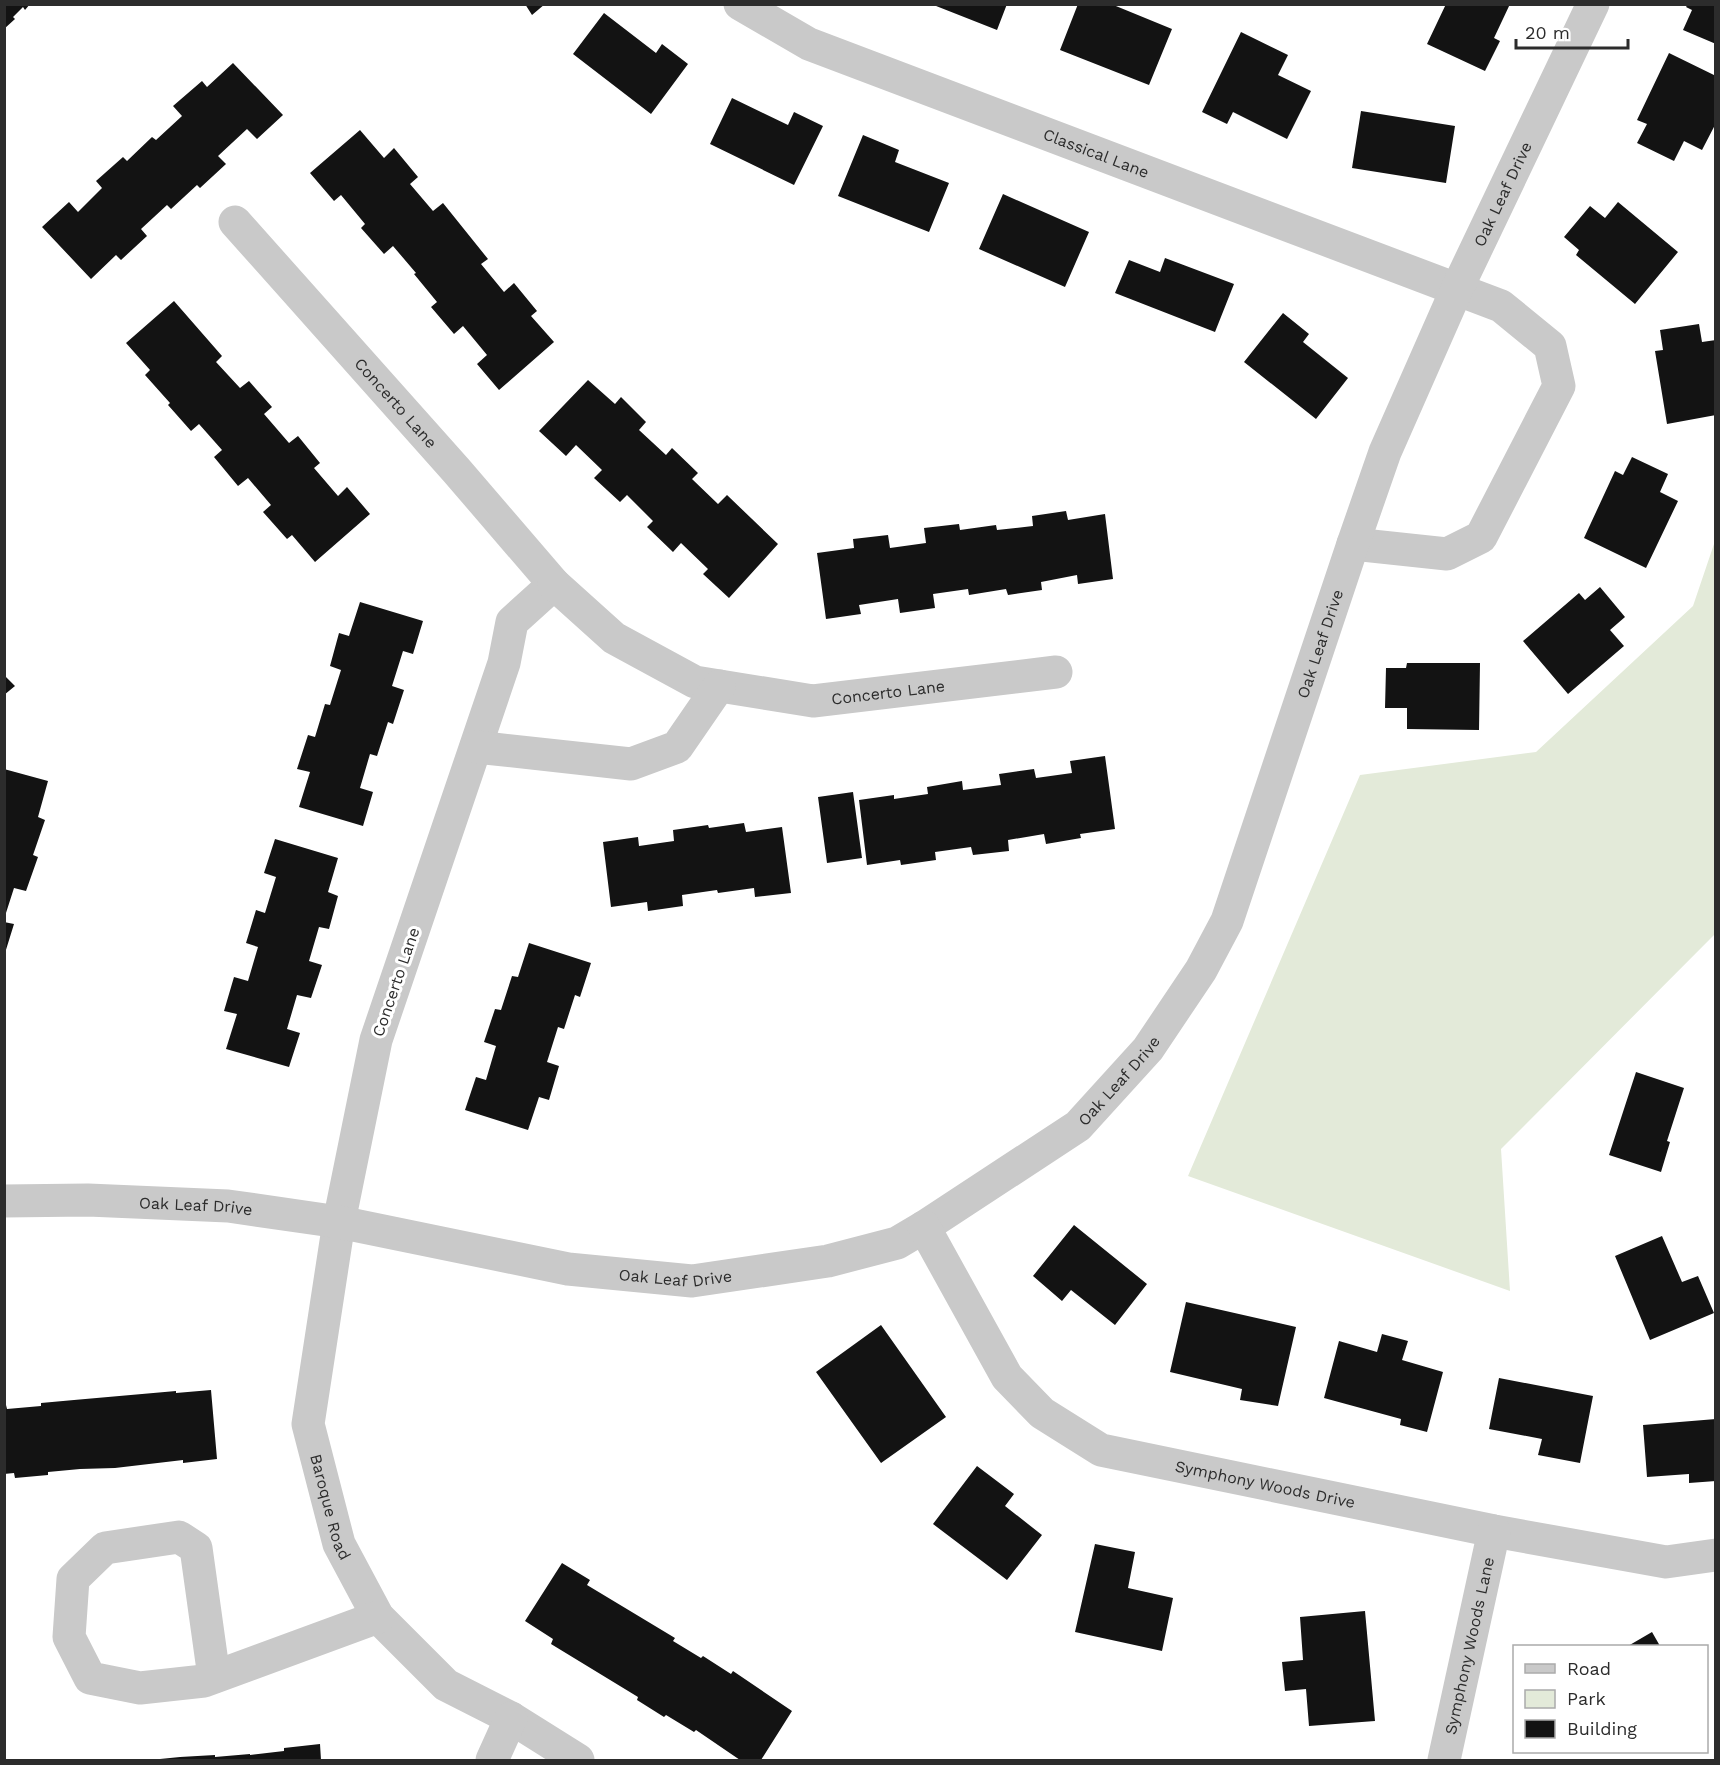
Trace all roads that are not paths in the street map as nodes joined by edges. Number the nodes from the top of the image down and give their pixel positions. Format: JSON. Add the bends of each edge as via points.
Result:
{"nodes":[{"id":1,"x":740,"y":4,"type":"edge"},
{"id":2,"x":1593,"y":4,"type":"edge"},
{"id":3,"x":235,"y":222,"type":"dead end"},
{"id":4,"x":1456,"y":291,"type":"junction"},
{"id":5,"x":1353,"y":544,"type":"junction"},
{"id":6,"x":554,"y":584,"type":"junction"},
{"id":7,"x":1056,"y":672,"type":"dead end"},
{"id":8,"x":719,"y":686,"type":"junction"},
{"id":9,"x":476,"y":747,"type":"junction"},
{"id":10,"x":4,"y":1201,"type":"edge"},
{"id":11,"x":339,"y":1222,"type":"junction"},
{"id":12,"x":924,"y":1227,"type":"junction"},
{"id":13,"x":1494,"y":1531,"type":"junction"},
{"id":14,"x":1716,"y":1555,"type":"edge"},
{"id":15,"x":378,"y":1617,"type":"junction"},
{"id":16,"x":214,"y":1677,"type":"junction"},
{"id":17,"x":511,"y":1718,"type":"junction"},
{"id":18,"x":492,"y":1761,"type":"edge"},
{"id":19,"x":578,"y":1761,"type":"edge"},
{"id":20,"x":1444,"y":1761,"type":"edge"}],
"edges":[{"from":1,"to":4,"type":"street","name":"Classical Lane","via":[[809,45]]},
{"from":2,"to":4,"type":"street","name":"Oak Leaf Drive"},
{"from":3,"to":6,"type":"street","name":"Concerto Lane"},
{"from":4,"to":5,"type":"street","name":"Oak Leaf Drive","via":[[1385,452]]},
{"from":4,"to":5,"type":"street","name":"Classical Lane","via":[[1501,306],[1550,346],[1559,386],[1481,537],[1447,554]]},
{"from":5,"to":12,"type":"street","name":"Oak Leaf Drive","via":[[1227,921],[1202,970],[1148,1049],[1078,1126]]},
{"from":6,"to":8,"type":"street","name":"Concerto Lane","via":[[614,638],[695,682]]},
{"from":6,"to":9,"type":"street","name":"Concerto Lane","via":[[512,622],[504,663]]},
{"from":7,"to":8,"type":"street","name":"Concerto Lane","via":[[813,701]]},
{"from":8,"to":9,"type":"street","via":[[678,747],[631,764]]},
{"from":9,"to":11,"type":"street","name":"Concerto Lane","via":[[376,1040]]},
{"from":10,"to":11,"type":"street","name":"Oak Leaf Drive","via":[[228,1206]]},
{"from":11,"to":12,"type":"street","name":"Oak Leaf Drive","via":[[568,1269],[692,1281],[828,1261],[897,1243]]},
{"from":11,"to":15,"type":"street","name":"Baroque Road","via":[[308,1424],[339,1544]]},
{"from":12,"to":13,"type":"street","name":"Symphony Woods Drive","via":[[1007,1377],[1042,1413],[1101,1450]]},
{"from":13,"to":14,"type":"street","name":"Symphony Woods Drive","via":[[1666,1562]]},
{"from":13,"to":20,"type":"street","name":"Symphony Woods Lane"},
{"from":15,"to":16,"type":"street"},
{"from":15,"to":17,"type":"street","name":"Baroque Road","via":[[446,1685]]},
{"from":16,"to":16,"type":"street","via":[[140,1688],[90,1678],[69,1637],[73,1579],[105,1548],[178,1537],[196,1548]]},
{"from":17,"to":18,"type":"street"},
{"from":17,"to":19,"type":"street","name":"Baroque Road"}]}
